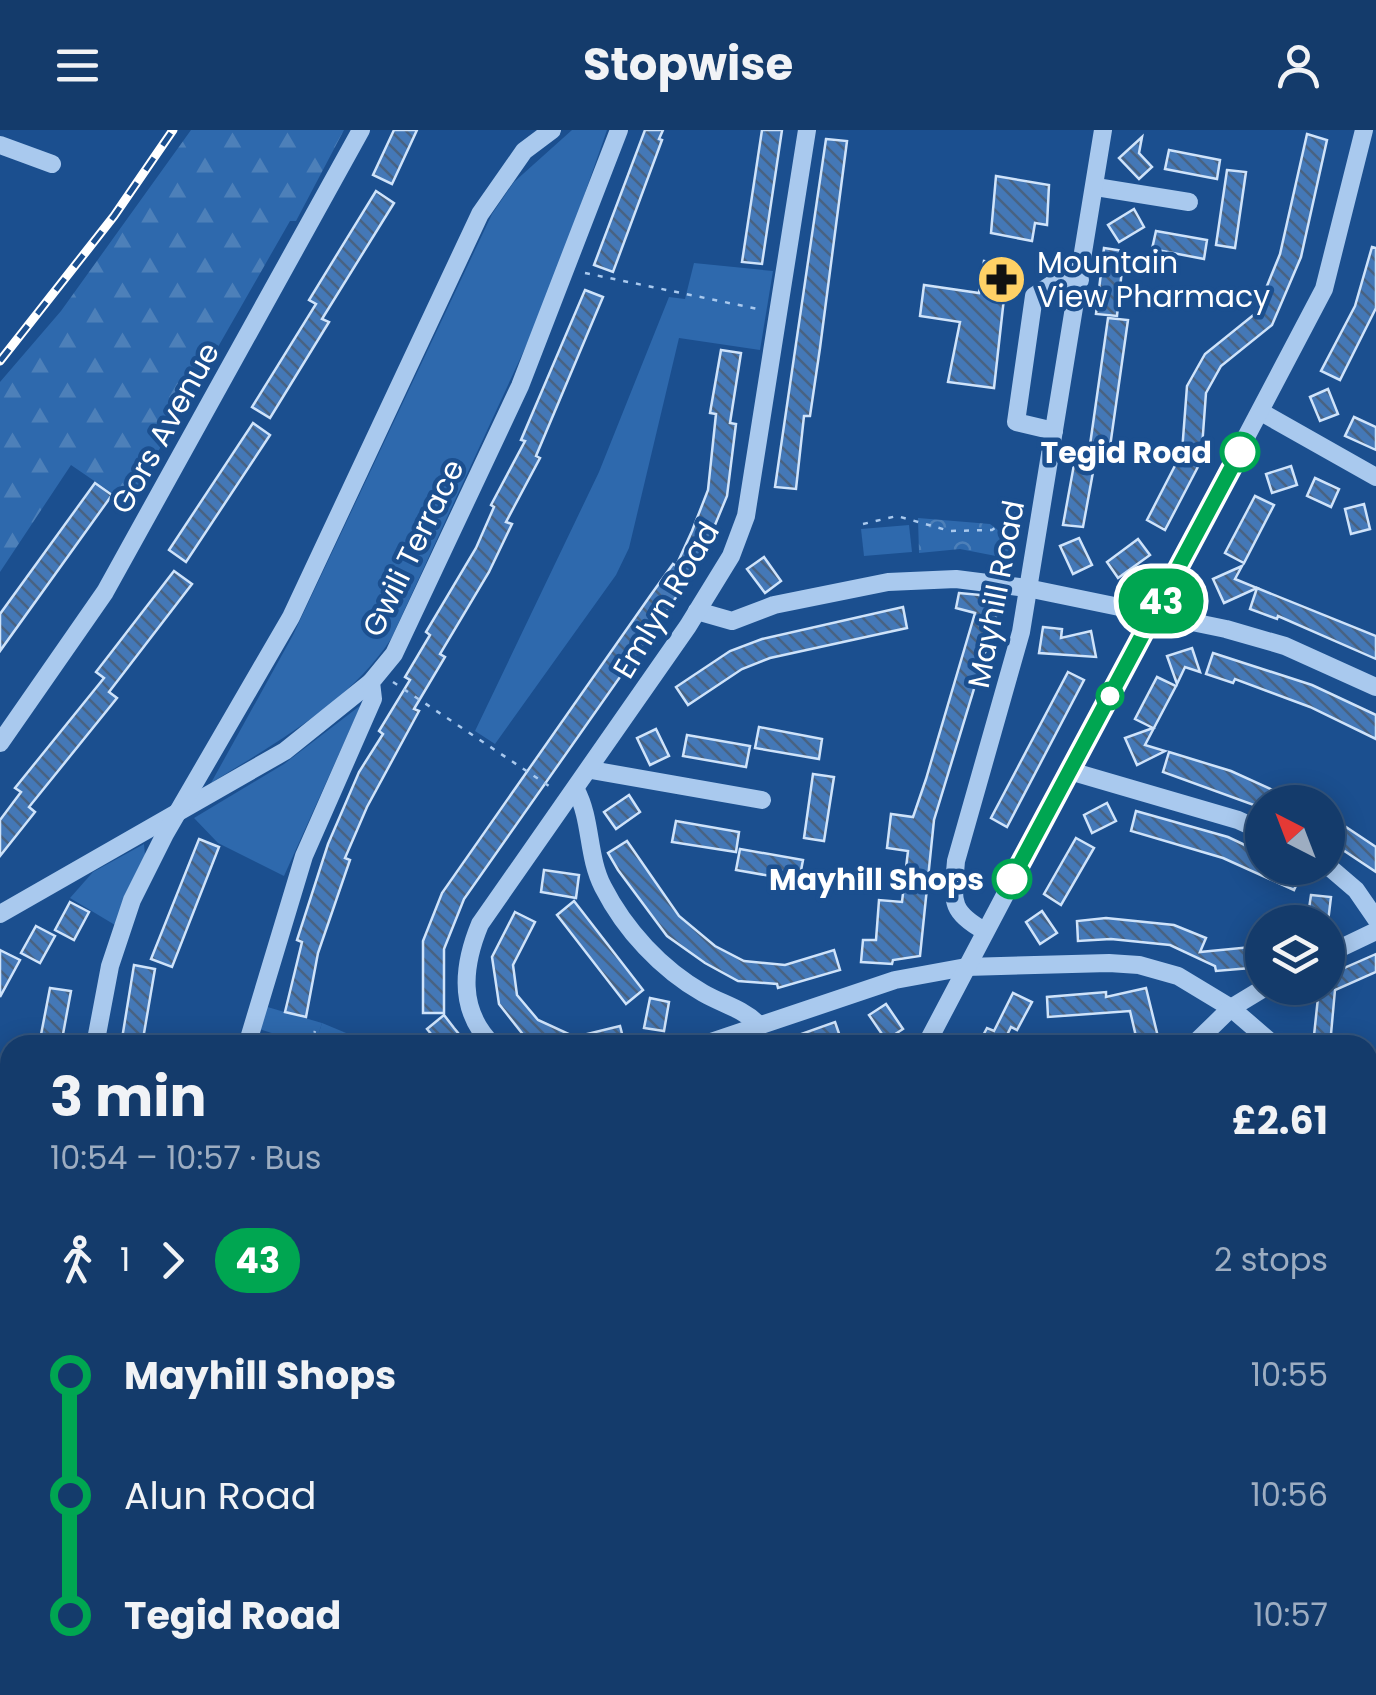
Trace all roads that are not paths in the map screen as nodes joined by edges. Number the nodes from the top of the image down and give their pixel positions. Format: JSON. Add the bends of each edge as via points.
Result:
{"nodes":[{"id":1,"x":361,"y":130,"type":"edge"},
{"id":2,"x":552,"y":130,"type":"edge"},
{"id":3,"x":619,"y":130,"type":"edge"},
{"id":4,"x":807,"y":130,"type":"edge"},
{"id":5,"x":1103,"y":130,"type":"edge"},
{"id":6,"x":1364,"y":130,"type":"edge"},
{"id":7,"x":0,"y":145,"type":"edge"},
{"id":8,"x":52,"y":164,"type":"dead end"},
{"id":9,"x":1096,"y":187,"type":"junction"},
{"id":10,"x":1189,"y":202,"type":"dead end"},
{"id":11,"x":1080,"y":280,"type":"junction"},
{"id":12,"x":1262,"y":412,"type":"junction"},
{"id":13,"x":1054,"y":431,"type":"junction"},
{"id":14,"x":1376,"y":477,"type":"edge"},
{"id":15,"x":1027,"y":588,"type":"junction"},
{"id":16,"x":698,"y":611,"type":"junction"},
{"id":17,"x":1154,"y":614,"type":"junction"},
{"id":18,"x":375,"y":677,"type":"junction"},
{"id":19,"x":1376,"y":688,"type":"edge"},
{"id":20,"x":0,"y":742,"type":"edge"},
{"id":21,"x":591,"y":770,"type":"junction"},
{"id":22,"x":1070,"y":771,"type":"junction"},
{"id":23,"x":572,"y":795,"type":"junction"},
{"id":24,"x":762,"y":800,"type":"dead end"},
{"id":25,"x":176,"y":814,"type":"junction"},
{"id":26,"x":1245,"y":824,"type":"edge"},
{"id":27,"x":1345,"y":881,"type":"edge"},
{"id":28,"x":0,"y":914,"type":"edge"},
{"id":29,"x":1376,"y":918,"type":"edge"},
{"id":30,"x":985,"y":931,"type":"junction"},
{"id":31,"x":1376,"y":931,"type":"edge"},
{"id":32,"x":1345,"y":946,"type":"edge"},
{"id":33,"x":966,"y":967,"type":"junction"},
{"id":34,"x":1245,"y":1000,"type":"edge"},
{"id":35,"x":1231,"y":1008,"type":"junction"},
{"id":36,"x":757,"y":1023,"type":"junction"},
{"id":37,"x":97,"y":1035,"type":"edge"},
{"id":38,"x":249,"y":1035,"type":"edge"},
{"id":39,"x":487,"y":1035,"type":"edge"},
{"id":40,"x":727,"y":1035,"type":"edge"},
{"id":41,"x":931,"y":1035,"type":"edge"},
{"id":42,"x":1203,"y":1035,"type":"edge"},
{"id":43,"x":1262,"y":1035,"type":"edge"}],
"edges":[{"from":1,"to":20,"type":"street","name":"Gors Avenue","via":[[105,592]]},
{"from":2,"to":25,"type":"street","via":[[524,151],[480,214],[291,617]]},
{"from":3,"to":18,"type":"street","name":"Gwili Terrace","via":[[520,386],[394,654]]},
{"from":4,"to":16,"type":"street","name":"Emlyn Road","via":[[746,516]]},
{"from":5,"to":9,"type":"street","name":"Mayhill Road"},
{"from":6,"to":12,"type":"street","via":[[1324,289]]},
{"from":7,"to":8,"type":"street"},
{"from":9,"to":10,"type":"street"},
{"from":9,"to":11,"type":"street","name":"Mayhill Road"},
{"from":11,"to":13,"type":"street","name":"Mayhill Road"},
{"from":11,"to":13,"type":"street","via":[[1060,279],[1034,296],[1016,422]]},
{"from":12,"to":14,"type":"street"},
{"from":12,"to":17,"type":"street"},
{"from":13,"to":15,"type":"street","name":"Mayhill Road"},
{"from":15,"to":16,"type":"street","via":[[956,579],[888,582],[774,605],[732,621]]},
{"from":15,"to":17,"type":"street"},
{"from":15,"to":30,"type":"street","name":"Mayhill Road","via":[[956,861],[953,899],[960,918]]},
{"from":16,"to":21,"type":"street","name":"Emlyn Road"},
{"from":17,"to":19,"type":"street","via":[[1285,646]]},
{"from":17,"to":22,"type":"street"},
{"from":18,"to":25,"type":"street","via":[[285,750]]},
{"from":18,"to":38,"type":"street","name":"Gwili Terrace","via":[[373,699],[304,856]]},
{"from":21,"to":23,"type":"street","name":"Emlyn Road"},
{"from":21,"to":24,"type":"street"},
{"from":22,"to":26,"type":"street"},
{"from":22,"to":30,"type":"street"},
{"from":23,"to":36,"type":"street","via":[[586,809],[602,885],[630,929],[671,972]]},
{"from":23,"to":39,"type":"street","name":"Emlyn Road","via":[[480,924],[466,958],[470,1008]]},
{"from":25,"to":28,"type":"street"},
{"from":25,"to":37,"type":"street","via":[[132,900]]},
{"from":27,"to":29,"type":"street"},
{"from":30,"to":33,"type":"street"},
{"from":31,"to":32,"type":"street"},
{"from":33,"to":35,"type":"street","via":[[1139,965],[1178,976]]},
{"from":33,"to":36,"type":"street","via":[[895,980]]},
{"from":33,"to":41,"type":"street"},
{"from":34,"to":35,"type":"street"},
{"from":35,"to":42,"type":"street"},
{"from":35,"to":43,"type":"street"},
{"from":36,"to":40,"type":"street"}]}
